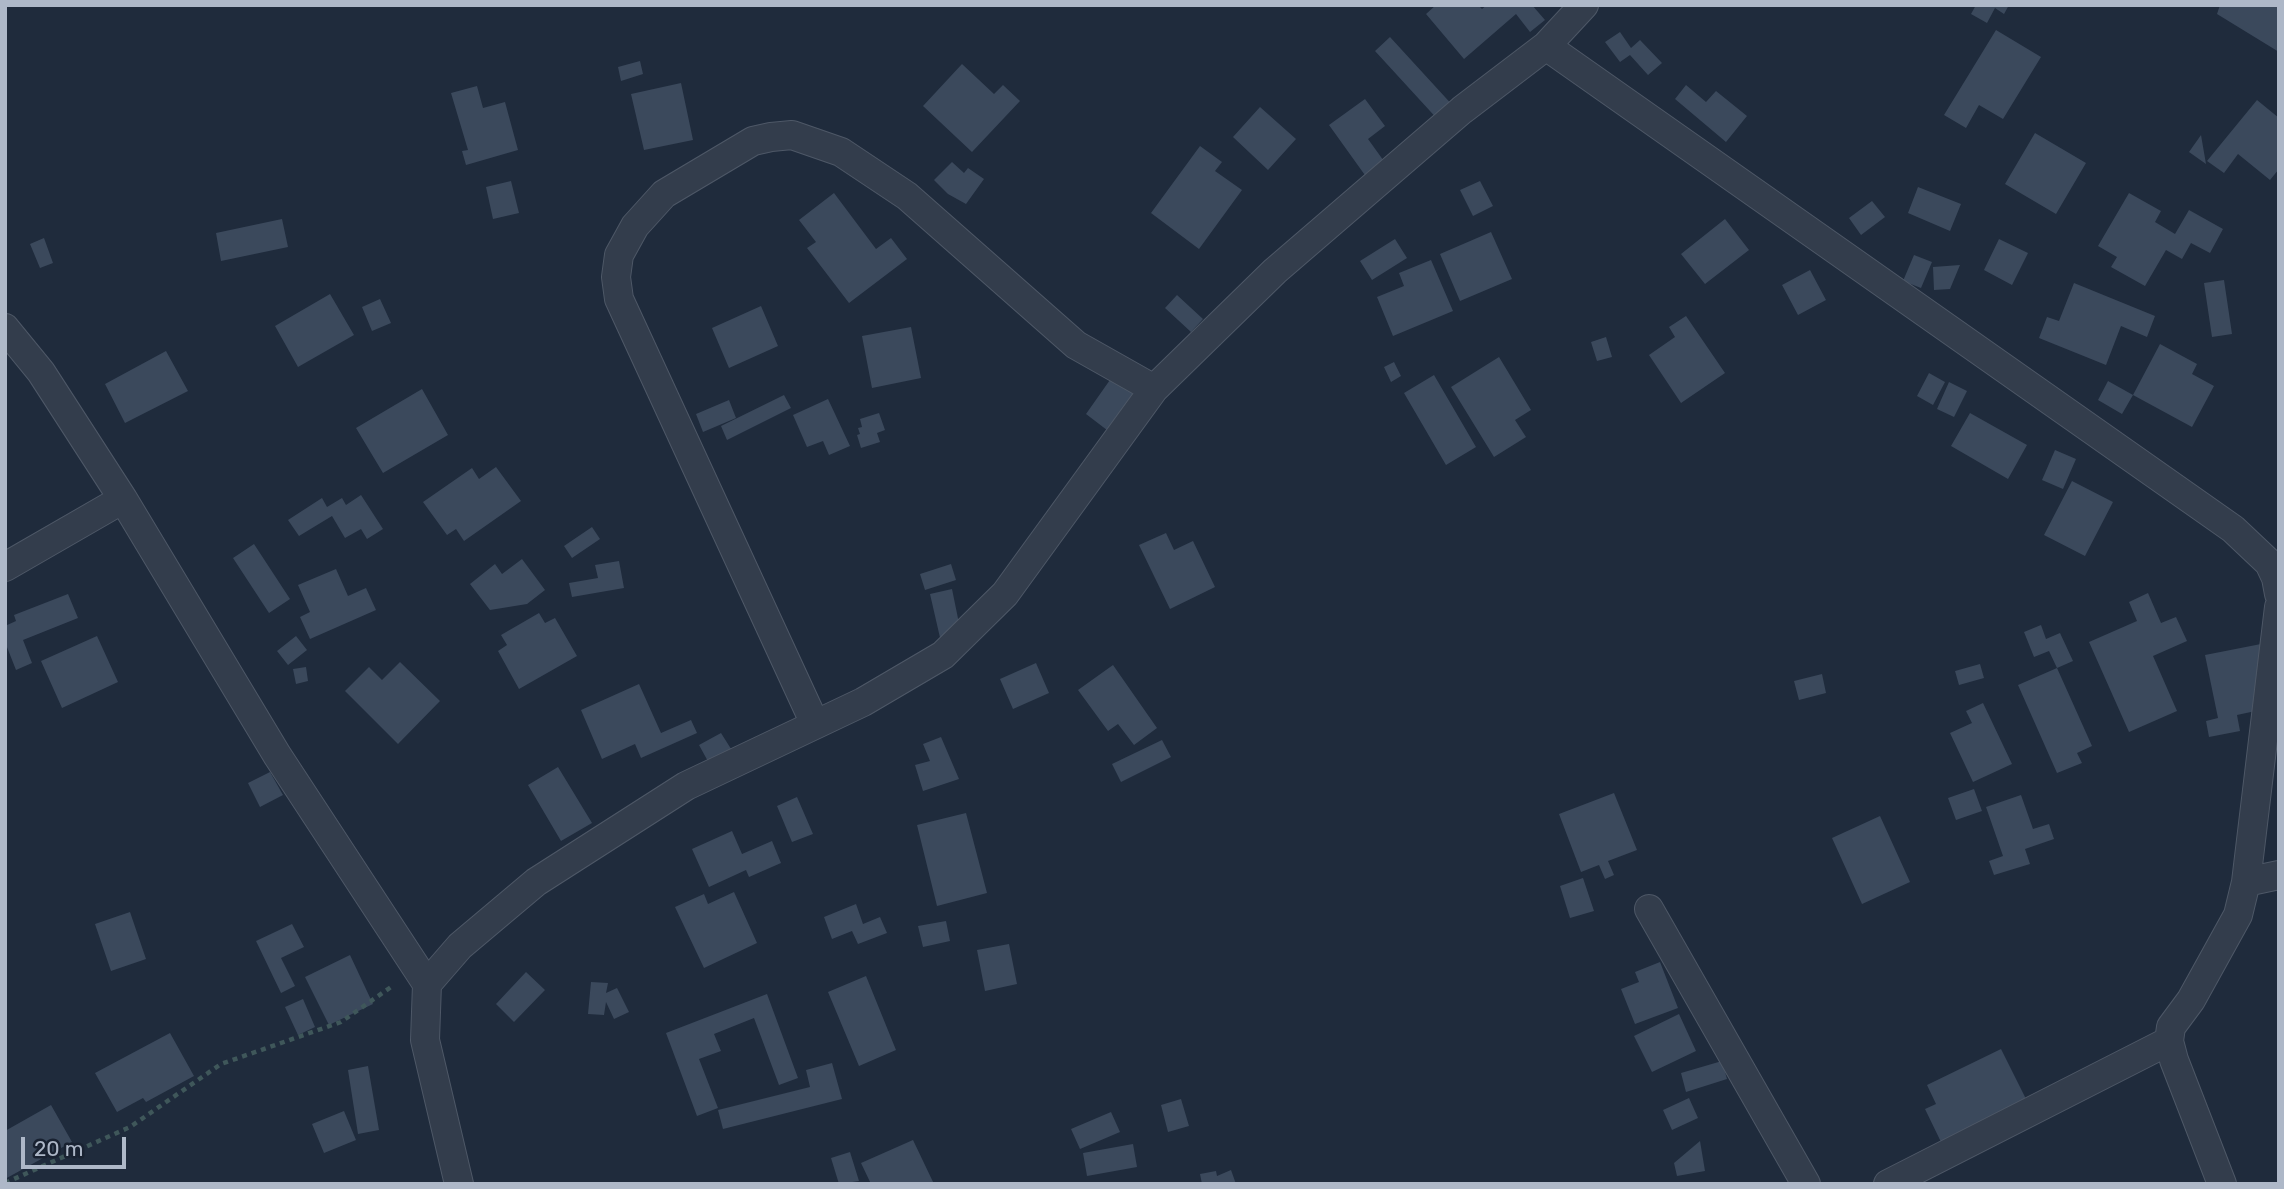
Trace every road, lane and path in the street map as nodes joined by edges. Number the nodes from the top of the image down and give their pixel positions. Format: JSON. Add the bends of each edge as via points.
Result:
{"nodes":[{"id":1,"x":1584,"y":5,"type":"edge"},
{"id":2,"x":1546,"y":46,"type":"junction"},
{"id":3,"x":5,"y":328,"type":"edge"},
{"id":4,"x":1154,"y":388,"type":"junction"},
{"id":5,"x":123,"y":499,"type":"junction"},
{"id":6,"x":5,"y":567,"type":"edge"},
{"id":7,"x":2279,"y":594,"type":"edge"},
{"id":8,"x":2279,"y":607,"type":"edge"},
{"id":9,"x":815,"y":724,"type":"junction"},
{"id":10,"x":2279,"y":875,"type":"edge"},
{"id":11,"x":2246,"y":882,"type":"junction"},
{"id":12,"x":1649,"y":909,"type":"dead end"},
{"id":13,"x":421,"y":975,"type":"junction"},
{"id":14,"x":2169,"y":1041,"type":"junction"},
{"id":15,"x":5,"y":1183,"type":"edge"},
{"id":16,"x":459,"y":1184,"type":"edge"},
{"id":17,"x":1806,"y":1184,"type":"edge"},
{"id":18,"x":1888,"y":1184,"type":"edge"},
{"id":19,"x":2222,"y":1184,"type":"edge"}],
"edges":[{"from":1,"to":2,"type":"street"},
{"from":2,"to":4,"type":"street","via":[[1462,110],[1275,271]]},
{"from":2,"to":7,"type":"street","via":[[2233,529],[2269,563]]},
{"from":3,"to":5,"type":"street","via":[[40,372]]},
{"from":4,"to":9,"type":"street","via":[[1005,594],[970,629],[943,655]]},
{"from":4,"to":9,"type":"street","via":[[1076,345],[907,196],[841,152],[792,135],[753,141],[664,194],[635,226],[619,255],[619,299]]},
{"from":5,"to":6,"type":"street"},
{"from":5,"to":13,"type":"street","via":[[277,755]]},
{"from":8,"to":11,"type":"street"},
{"from":9,"to":13,"type":"street","via":[[686,786],[536,882],[441,964]]},
{"from":10,"to":11,"type":"street"},
{"from":11,"to":14,"type":"street","via":[[2238,915],[2171,1027]]},
{"from":12,"to":17,"type":"street"},
{"from":13,"to":15,"type":"path","via":[[341,1022],[220,1064],[130,1127]]},
{"from":13,"to":16,"type":"street","via":[[425,1040]]},
{"from":14,"to":18,"type":"street"},
{"from":14,"to":19,"type":"street"}]}
